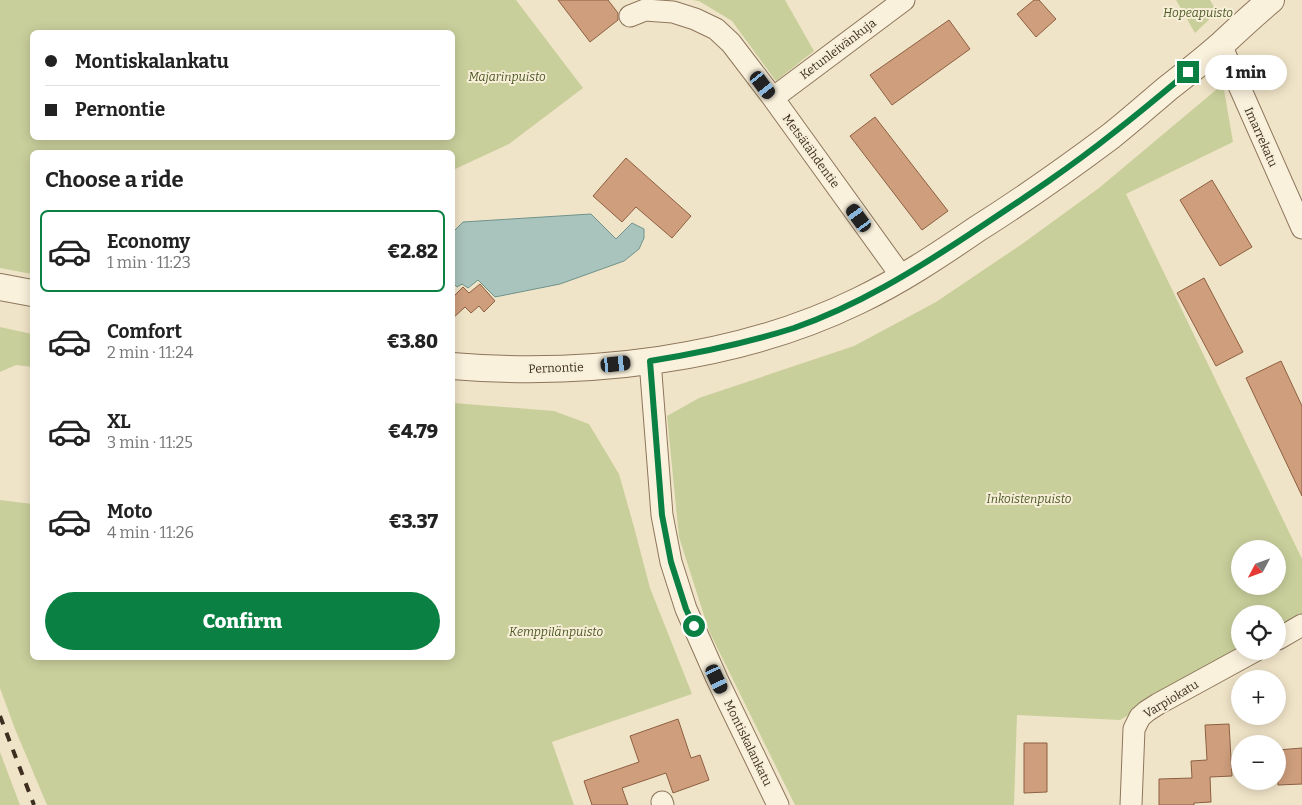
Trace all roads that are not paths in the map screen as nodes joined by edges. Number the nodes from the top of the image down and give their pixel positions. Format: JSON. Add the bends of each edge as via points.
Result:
{"nodes":[{"id":1,"x":904,"y":0,"type":"edge"},
{"id":2,"x":1271,"y":0,"type":"edge"},
{"id":3,"x":630,"y":16,"type":"dead end"},
{"id":4,"x":1221,"y":45,"type":"junction"},
{"id":5,"x":773,"y":98,"type":"junction"},
{"id":6,"x":1302,"y":228,"type":"edge"},
{"id":7,"x":902,"y":278,"type":"junction"},
{"id":8,"x":0,"y":287,"type":"edge"},
{"id":9,"x":30,"y":294,"type":"edge"},
{"id":10,"x":650,"y":361,"type":"junction"},
{"id":11,"x":455,"y":366,"type":"edge"},
{"id":12,"x":1302,"y":625,"type":"edge"},
{"id":13,"x":1286,"y":634,"type":"edge"},
{"id":14,"x":1239,"y":660,"type":"edge"},
{"id":15,"x":778,"y":805,"type":"edge"},
{"id":16,"x":1131,"y":805,"type":"edge"}],
"edges":[{"from":1,"to":5,"type":"street","name":"Ketunleivänkuja"},
{"from":2,"to":4,"type":"street","name":"Pernontie"},
{"from":3,"to":5,"type":"street","name":"Metsätähdentie","via":[[645,10],[673,12],[716,29],[731,43]]},
{"from":4,"to":6,"type":"street","name":"Imarrekatu"},
{"from":4,"to":7,"type":"street","name":"Pernontie","via":[[1058,175]]},
{"from":5,"to":7,"type":"street","name":"Metsätähdentie"},
{"from":7,"to":10,"type":"street","name":"Pernontie","via":[[857,302],[795,327],[693,354]]},
{"from":8,"to":9,"type":"street"},
{"from":10,"to":11,"type":"street","name":"Pernontie","via":[[580,368]]},
{"from":10,"to":15,"type":"street","name":"Montiskalankatu","via":[[662,515],[671,562],[686,609]]},
{"from":12,"to":13,"type":"street"},
{"from":14,"to":16,"type":"street","name":"Varpiokatu","via":[[1140,717],[1134,729]]}]}
